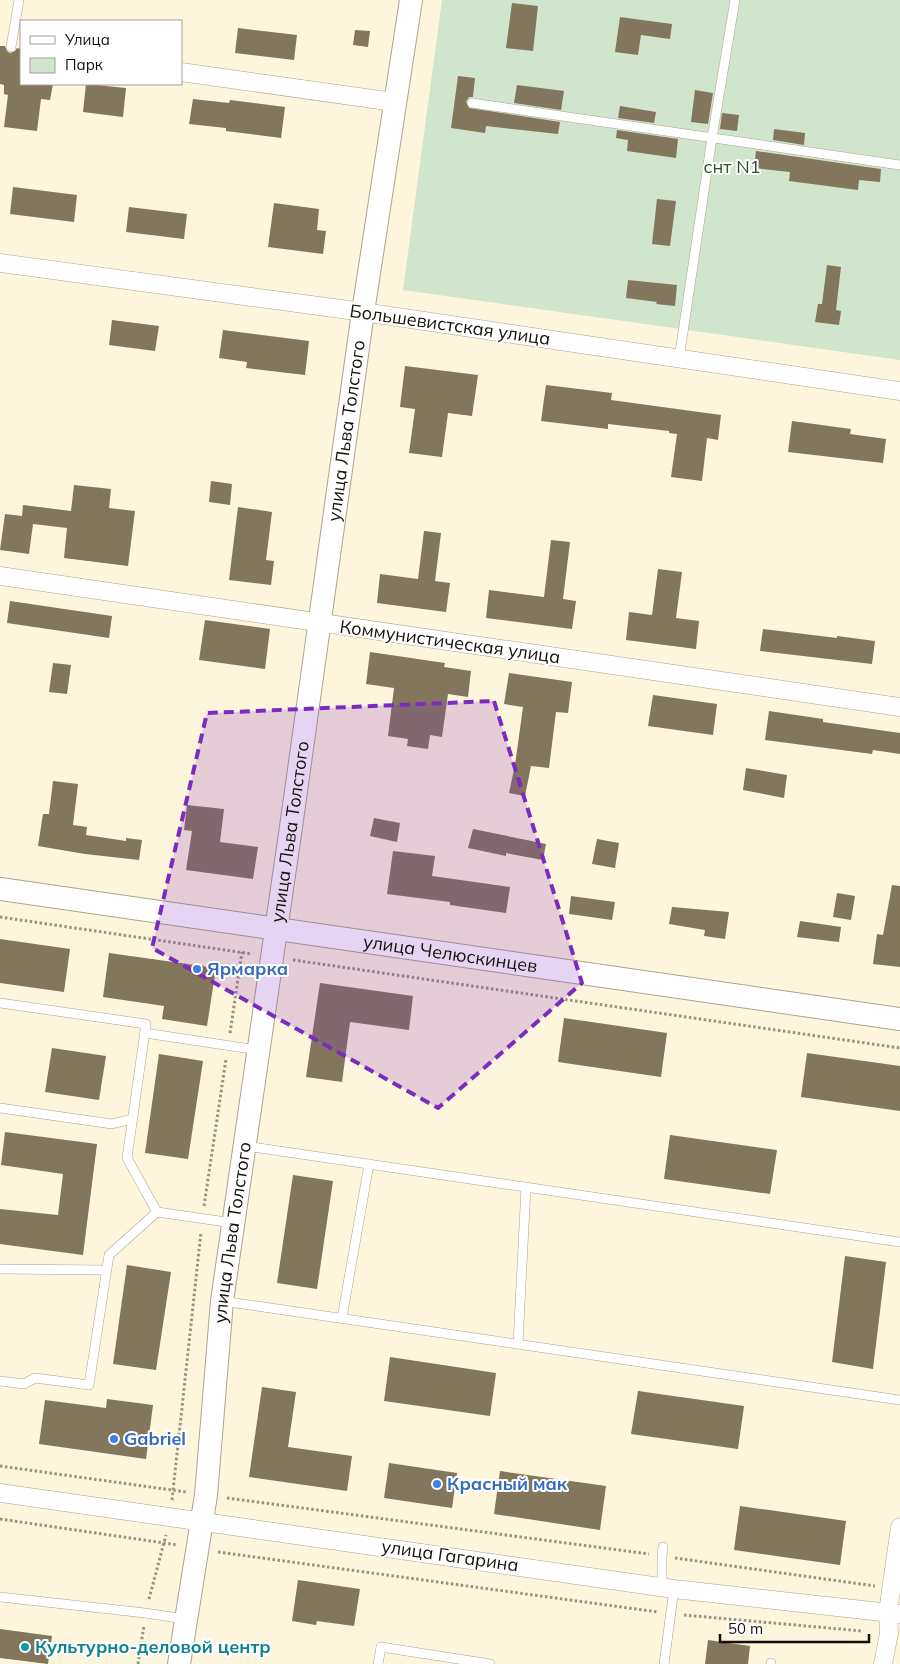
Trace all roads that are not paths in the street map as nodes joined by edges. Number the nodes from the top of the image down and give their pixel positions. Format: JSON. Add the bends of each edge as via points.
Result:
{"nodes":[{"id":1,"x":18,"y":0,"type":"edge"},
{"id":2,"x":411,"y":0,"type":"edge"},
{"id":3,"x":735,"y":0,"type":"edge"},
{"id":4,"x":11,"y":47,"type":"dead end"},
{"id":5,"x":182,"y":72,"type":"edge"},
{"id":6,"x":394,"y":102,"type":"junction"},
{"id":7,"x":472,"y":103,"type":"dead end"},
{"id":8,"x":712,"y":138,"type":"junction"},
{"id":9,"x":900,"y":165,"type":"edge"},
{"id":10,"x":0,"y":263,"type":"edge"},
{"id":11,"x":362,"y":312,"type":"junction"},
{"id":12,"x":679,"y":359,"type":"junction"},
{"id":13,"x":900,"y":391,"type":"edge"},
{"id":14,"x":0,"y":576,"type":"edge"},
{"id":15,"x":320,"y":623,"type":"junction"},
{"id":16,"x":900,"y":707,"type":"edge"},
{"id":17,"x":0,"y":889,"type":"edge"},
{"id":18,"x":276,"y":929,"type":"junction"},
{"id":19,"x":0,"y":1003,"type":"edge"},
{"id":20,"x":900,"y":1019,"type":"edge"},
{"id":21,"x":145,"y":1033,"type":"junction"},
{"id":22,"x":258,"y":1050,"type":"junction"},
{"id":23,"x":0,"y":1108,"type":"edge"},
{"id":24,"x":132,"y":1119,"type":"junction"},
{"id":25,"x":244,"y":1146,"type":"junction"},
{"id":26,"x":369,"y":1164,"type":"junction"},
{"id":27,"x":526,"y":1188,"type":"junction"},
{"id":28,"x":157,"y":1212,"type":"junction"},
{"id":29,"x":233,"y":1223,"type":"junction"},
{"id":30,"x":900,"y":1242,"type":"edge"},
{"id":31,"x":0,"y":1269,"type":"edge"},
{"id":32,"x":106,"y":1270,"type":"junction"},
{"id":33,"x":222,"y":1301,"type":"junction"},
{"id":34,"x":342,"y":1318,"type":"junction"},
{"id":35,"x":518,"y":1344,"type":"junction"},
{"id":36,"x":0,"y":1381,"type":"edge"},
{"id":37,"x":900,"y":1400,"type":"edge"},
{"id":38,"x":0,"y":1493,"type":"edge"},
{"id":39,"x":202,"y":1521,"type":"junction"},
{"id":40,"x":900,"y":1527,"type":"edge"},
{"id":41,"x":662,"y":1551,"type":"road end"},
{"id":42,"x":668,"y":1588,"type":"junction"},
{"id":43,"x":0,"y":1597,"type":"edge"},
{"id":44,"x":894,"y":1613,"type":"edge"},
{"id":45,"x":186,"y":1619,"type":"junction"},
{"id":46,"x":179,"y":1664,"type":"edge"},
{"id":47,"x":378,"y":1664,"type":"edge"},
{"id":48,"x":490,"y":1664,"type":"edge"},
{"id":49,"x":664,"y":1664,"type":"edge"},
{"id":50,"x":883,"y":1664,"type":"edge"}],
"edges":[{"from":1,"to":4,"type":"lane"},
{"from":2,"to":6,"type":"street","name":"улица Льва Толстого"},
{"from":3,"to":8,"type":"lane"},
{"from":5,"to":6,"type":"street"},
{"from":6,"to":11,"type":"street","name":"улица Льва Толстого"},
{"from":7,"to":8,"type":"lane"},
{"from":8,"to":9,"type":"lane"},
{"from":8,"to":12,"type":"lane"},
{"from":10,"to":11,"type":"street","name":"Большевистская улица"},
{"from":11,"to":12,"type":"street","name":"Большевистская улица"},
{"from":11,"to":15,"type":"street","name":"улица Льва Толстого"},
{"from":12,"to":13,"type":"street","name":"Большевистская улица"},
{"from":14,"to":15,"type":"street","name":"Коммунистическая улица"},
{"from":15,"to":16,"type":"street","name":"Коммунистическая улица"},
{"from":15,"to":18,"type":"street","name":"улица Льва Толстого"},
{"from":17,"to":18,"type":"street","name":"улица Челюскинцев"},
{"from":18,"to":20,"type":"street","name":"улица Челюскинцев"},
{"from":18,"to":22,"type":"street","name":"улица Льва Толстого"},
{"from":19,"to":21,"type":"lane","via":[[146,1024]]},
{"from":21,"to":22,"type":"lane"},
{"from":21,"to":24,"type":"lane"},
{"from":22,"to":25,"type":"street","name":"улица Льва Толстого"},
{"from":23,"to":24,"type":"lane","via":[[112,1124]]},
{"from":24,"to":28,"type":"lane","via":[[127,1158]]},
{"from":25,"to":26,"type":"lane"},
{"from":25,"to":29,"type":"street","name":"улица Льва Толстого"},
{"from":26,"to":27,"type":"lane"},
{"from":26,"to":34,"type":"lane"},
{"from":27,"to":30,"type":"lane"},
{"from":27,"to":35,"type":"lane"},
{"from":28,"to":29,"type":"lane"},
{"from":28,"to":32,"type":"lane","via":[[109,1255]]},
{"from":29,"to":33,"type":"street","name":"улица Льва Толстого"},
{"from":31,"to":32,"type":"lane"},
{"from":32,"to":36,"type":"lane","via":[[89,1385],[35,1378],[24,1384]]},
{"from":33,"to":34,"type":"lane"},
{"from":33,"to":39,"type":"street","name":"улица Льва Толстого"},
{"from":34,"to":35,"type":"lane"},
{"from":35,"to":37,"type":"lane"},
{"from":38,"to":39,"type":"street","name":"улица Гагарина"},
{"from":39,"to":42,"type":"street","name":"улица Гагарина"},
{"from":39,"to":45,"type":"street","name":"улица Льва Толстого"},
{"from":40,"to":44,"type":"street","via":[[891,1589]]},
{"from":41,"to":42,"type":"lane"},
{"from":42,"to":44,"type":"street","name":"улица Гагарина"},
{"from":42,"to":49,"type":"lane","via":[[672,1614]]},
{"from":43,"to":45,"type":"lane"},
{"from":44,"to":50,"type":"street"},
{"from":45,"to":46,"type":"street","name":"улица Льва Толстого"},
{"from":47,"to":48,"type":"lane","via":[[381,1647]]}]}
